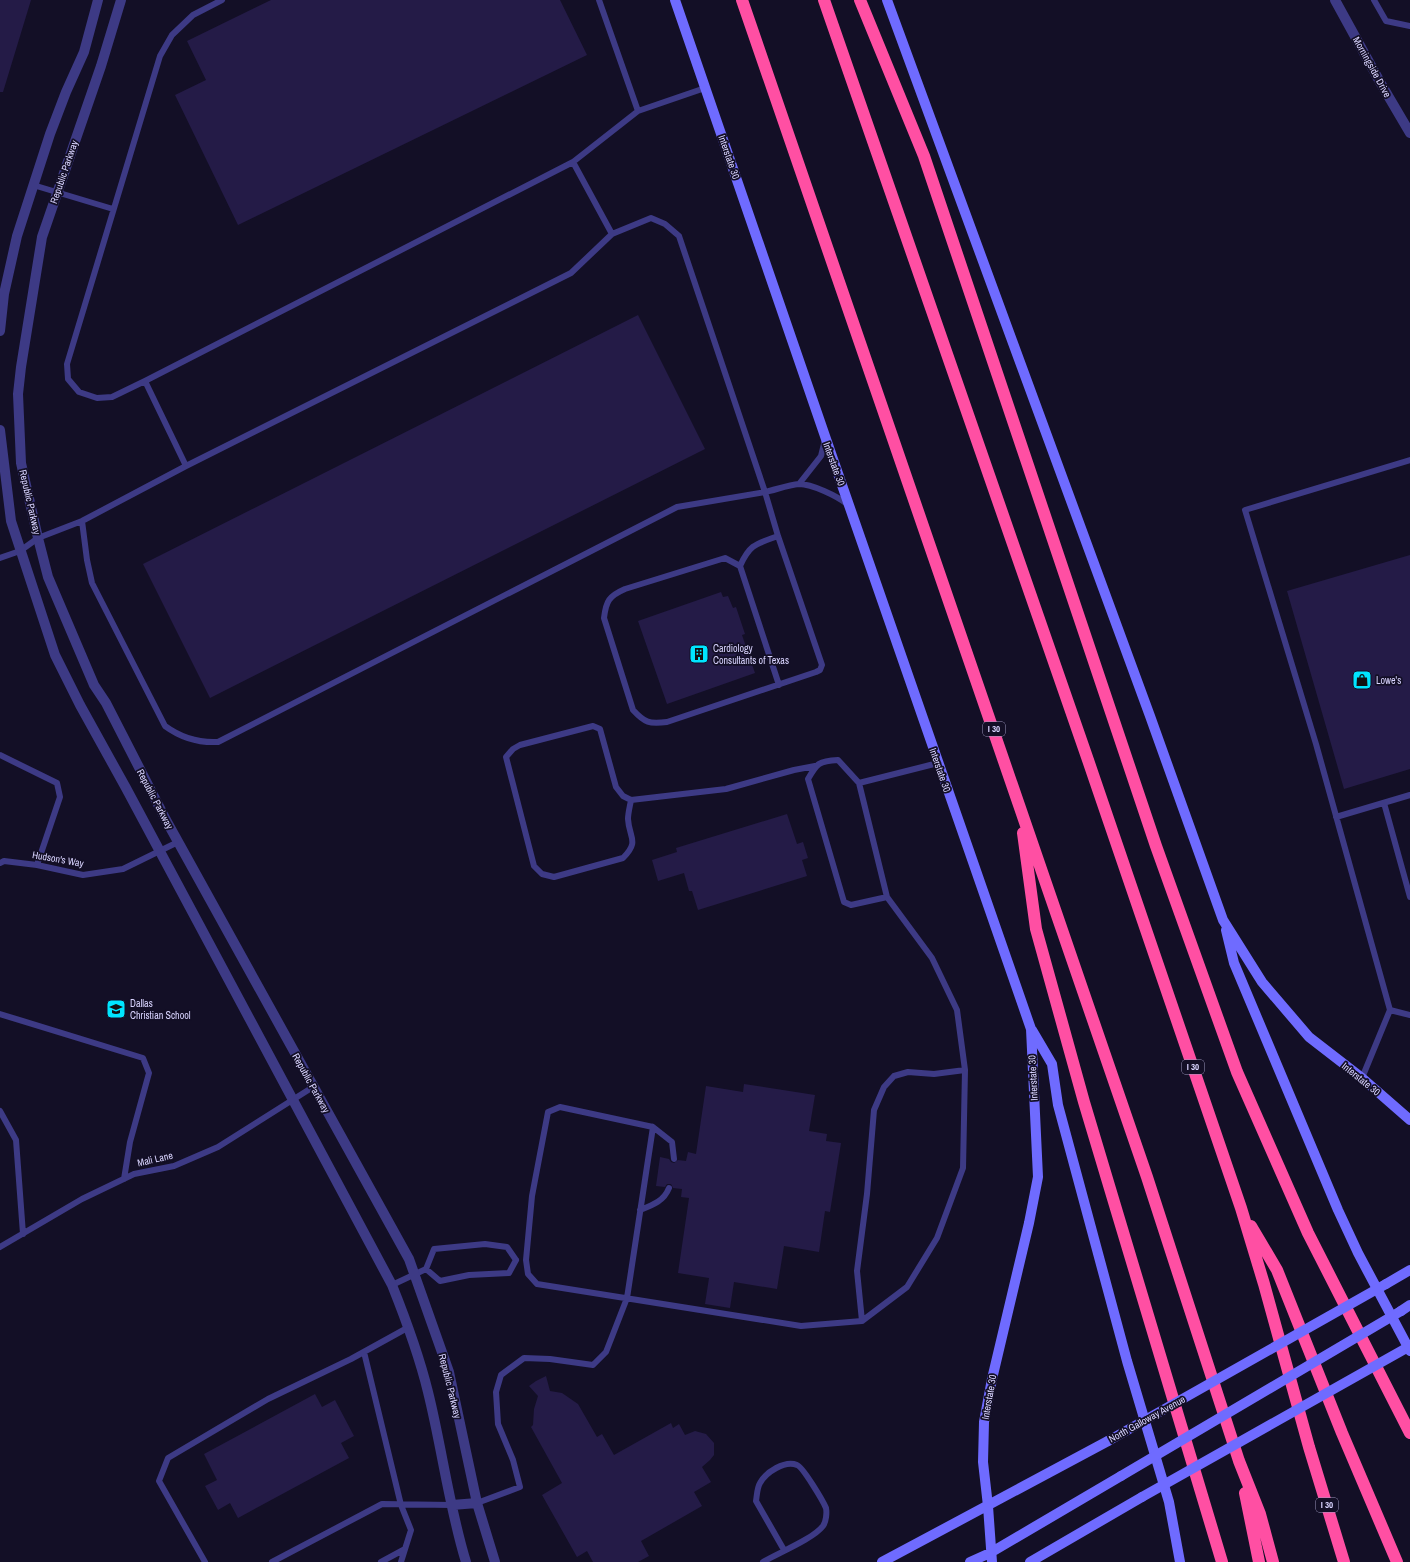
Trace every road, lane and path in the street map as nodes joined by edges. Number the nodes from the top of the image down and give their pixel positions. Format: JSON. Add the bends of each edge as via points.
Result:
{"nodes":[{"id":1,"x":98,"y":0,"type":"edge"},
{"id":2,"x":121,"y":0,"type":"edge"},
{"id":3,"x":222,"y":0,"type":"edge"},
{"id":4,"x":599,"y":0,"type":"edge"},
{"id":5,"x":675,"y":0,"type":"edge"},
{"id":6,"x":742,"y":0,"type":"edge"},
{"id":7,"x":824,"y":0,"type":"edge"},
{"id":8,"x":860,"y":0,"type":"edge"},
{"id":9,"x":887,"y":0,"type":"edge"},
{"id":10,"x":1335,"y":0,"type":"edge"},
{"id":11,"x":1374,"y":0,"type":"edge"},
{"id":12,"x":1410,"y":26,"type":"edge"},
{"id":13,"x":705,"y":88,"type":"junction"},
{"id":14,"x":638,"y":111,"type":"junction"},
{"id":15,"x":1410,"y":133,"type":"edge"},
{"id":16,"x":573,"y":162,"type":"junction"},
{"id":17,"x":33,"y":185,"type":"junction"},
{"id":18,"x":57,"y":192,"type":"junction"},
{"id":19,"x":113,"y":209,"type":"junction"},
{"id":20,"x":612,"y":234,"type":"junction"},
{"id":21,"x":0,"y":331,"type":"edge"},
{"id":22,"x":145,"y":381,"type":"junction"},
{"id":23,"x":0,"y":430,"type":"edge"},
{"id":24,"x":826,"y":439,"type":"junction"},
{"id":25,"x":1410,"y":460,"type":"edge"},
{"id":26,"x":186,"y":466,"type":"junction"},
{"id":27,"x":799,"y":484,"type":"junction"},
{"id":28,"x":765,"y":492,"type":"junction"},
{"id":29,"x":849,"y":506,"type":"junction"},
{"id":30,"x":82,"y":521,"type":"junction"},
{"id":31,"x":778,"y":536,"type":"junction"},
{"id":32,"x":38,"y":538,"type":"junction"},
{"id":33,"x":20,"y":551,"type":"junction"},
{"id":34,"x":0,"y":558,"type":"edge"},
{"id":35,"x":740,"y":566,"type":"junction"},
{"id":36,"x":779,"y":685,"type":"junction"},
{"id":37,"x":0,"y":755,"type":"edge"},
{"id":38,"x":938,"y":763,"type":"junction"},
{"id":39,"x":815,"y":766,"type":"junction"},
{"id":40,"x":859,"y":784,"type":"junction"},
{"id":41,"x":1410,"y":795,"type":"edge"},
{"id":42,"x":631,"y":800,"type":"junction"},
{"id":43,"x":1384,"y":803,"type":"junction"},
{"id":44,"x":1020,"y":806,"type":"junction"},
{"id":45,"x":1336,"y":817,"type":"junction"},
{"id":46,"x":178,"y":842,"type":"junction"},
{"id":47,"x":160,"y":852,"type":"junction"},
{"id":48,"x":0,"y":862,"type":"edge"},
{"id":49,"x":37,"y":865,"type":"junction"},
{"id":50,"x":886,"y":897,"type":"junction"},
{"id":51,"x":1410,"y":897,"type":"edge"},
{"id":52,"x":1223,"y":920,"type":"junction"},
{"id":53,"x":1390,"y":1010,"type":"junction"},
{"id":54,"x":0,"y":1014,"type":"edge"},
{"id":55,"x":1410,"y":1015,"type":"edge"},
{"id":56,"x":1031,"y":1029,"type":"junction"},
{"id":57,"x":965,"y":1070,"type":"junction"},
{"id":58,"x":1362,"y":1078,"type":"junction"},
{"id":59,"x":313,"y":1087,"type":"junction"},
{"id":60,"x":293,"y":1099,"type":"junction"},
{"id":61,"x":0,"y":1111,"type":"edge"},
{"id":62,"x":1410,"y":1120,"type":"edge"},
{"id":63,"x":653,"y":1127,"type":"junction"},
{"id":64,"x":674,"y":1159,"type":"dead end"},
{"id":65,"x":124,"y":1179,"type":"junction"},
{"id":66,"x":669,"y":1188,"type":"dead end"},
{"id":67,"x":1241,"y":1208,"type":"junction"},
{"id":68,"x":640,"y":1210,"type":"junction"},
{"id":69,"x":23,"y":1234,"type":"junction"},
{"id":70,"x":0,"y":1247,"type":"edge"},
{"id":71,"x":516,"y":1260,"type":"junction"},
{"id":72,"x":526,"y":1260,"type":"junction"},
{"id":73,"x":426,"y":1269,"type":"junction"},
{"id":74,"x":1410,"y":1270,"type":"edge"},
{"id":75,"x":414,"y":1275,"type":"junction"},
{"id":76,"x":392,"y":1285,"type":"junction"},
{"id":77,"x":627,"y":1298,"type":"junction"},
{"id":78,"x":1410,"y":1305,"type":"edge"},
{"id":79,"x":862,"y":1321,"type":"junction"},
{"id":80,"x":409,"y":1327,"type":"junction"},
{"id":81,"x":1410,"y":1346,"type":"edge"},
{"id":82,"x":1410,"y":1351,"type":"edge"},
{"id":83,"x":364,"y":1352,"type":"junction"},
{"id":84,"x":1410,"y":1433,"type":"edge"},
{"id":85,"x":1239,"y":1461,"type":"junction"},
{"id":86,"x":477,"y":1503,"type":"junction"},
{"id":87,"x":401,"y":1505,"type":"junction"},
{"id":88,"x":452,"y":1506,"type":"junction"},
{"id":89,"x":988,"y":1506,"type":"junction"},
{"id":90,"x":405,"y":1549,"type":"junction"},
{"id":91,"x":784,"y":1550,"type":"junction"},
{"id":92,"x":991,"y":1557,"type":"edge"},
{"id":93,"x":1258,"y":1557,"type":"edge"},
{"id":94,"x":1221,"y":1560,"type":"edge"},
{"id":95,"x":205,"y":1562,"type":"edge"},
{"id":96,"x":272,"y":1562,"type":"edge"},
{"id":97,"x":381,"y":1562,"type":"edge"},
{"id":98,"x":401,"y":1562,"type":"edge"},
{"id":99,"x":466,"y":1562,"type":"edge"},
{"id":100,"x":496,"y":1562,"type":"edge"},
{"id":101,"x":763,"y":1562,"type":"edge"},
{"id":102,"x":882,"y":1562,"type":"edge"},
{"id":103,"x":970,"y":1562,"type":"edge"},
{"id":104,"x":1030,"y":1562,"type":"edge"},
{"id":105,"x":1180,"y":1562,"type":"edge"},
{"id":106,"x":1273,"y":1562,"type":"edge"},
{"id":107,"x":1344,"y":1562,"type":"edge"},
{"id":108,"x":1397,"y":1562,"type":"edge"}],
"edges":[{"from":1,"to":17,"type":"street","via":[[84,52],[66,92]]},
{"from":2,"to":18,"type":"street","name":"Republic Parkway"},
{"from":3,"to":19,"type":"lane","via":[[193,15],[172,35],[160,56]]},
{"from":4,"to":14,"type":"lane"},
{"from":5,"to":13,"type":"main road","name":"Interstate 30"},
{"from":6,"to":44,"type":"highway","number":"I 30"},
{"from":7,"to":67,"type":"highway","number":"I 30"},
{"from":8,"to":84,"type":"highway","via":[[924,156],[1154,838],[1237,1072],[1308,1233]]},
{"from":9,"to":52,"type":"main road","name":"Interstate 30"},
{"from":10,"to":15,"type":"street","name":"Morningside Drive"},
{"from":11,"to":12,"type":"lane","via":[[1386,21]]},
{"from":13,"to":14,"type":"lane"},
{"from":13,"to":24,"type":"main road","name":"Interstate 30"},
{"from":14,"to":16,"type":"lane"},
{"from":16,"to":20,"type":"lane"},
{"from":16,"to":22,"type":"lane"},
{"from":17,"to":18,"type":"lane"},
{"from":17,"to":21,"type":"street","via":[[17,236],[4,294]]},
{"from":18,"to":19,"type":"lane"},
{"from":18,"to":32,"type":"street","name":"Republic Parkway","via":[[42,238],[18,394],[21,463]]},
{"from":19,"to":22,"type":"lane","via":[[67,364],[68,379],[79,392],[97,398],[112,397]]},
{"from":20,"to":26,"type":"lane","via":[[571,273]]},
{"from":20,"to":28,"type":"lane","via":[[651,218],[665,224],[679,236]]},
{"from":22,"to":26,"type":"lane"},
{"from":23,"to":33,"type":"street","name":"Republic Parkway","via":[[11,521]]},
{"from":24,"to":27,"type":"lane","via":[[821,456]]},
{"from":24,"to":29,"type":"main road","name":"Interstate 30"},
{"from":25,"to":45,"type":"lane","via":[[1245,510]]},
{"from":26,"to":30,"type":"lane"},
{"from":27,"to":28,"type":"lane"},
{"from":27,"to":29,"type":"lane","via":[[837,497]]},
{"from":28,"to":30,"type":"lane","via":[[677,507],[218,742],[206,742],[176,733],[165,726],[92,583],[86,560]]},
{"from":28,"to":31,"type":"lane"},
{"from":29,"to":38,"type":"main road","name":"Interstate 30"},
{"from":30,"to":32,"type":"lane"},
{"from":31,"to":35,"type":"lane","via":[[756,544],[746,553]]},
{"from":31,"to":36,"type":"lane","via":[[822,665],[816,672]]},
{"from":32,"to":33,"type":"lane"},
{"from":32,"to":46,"type":"street","name":"Republic Parkway","via":[[48,577],[94,685],[106,703]]},
{"from":33,"to":34,"type":"lane"},
{"from":33,"to":47,"type":"street","name":"Republic Parkway","via":[[55,655]]},
{"from":35,"to":36,"type":"lane"},
{"from":35,"to":36,"type":"lane","via":[[725,558],[613,595],[606,607],[604,618],[633,710],[642,720],[653,724],[667,722]]},
{"from":37,"to":49,"type":"lane","via":[[57,783],[60,798]]},
{"from":38,"to":40,"type":"lane"},
{"from":38,"to":56,"type":"main road","name":"Interstate 30"},
{"from":39,"to":40,"type":"lane","via":[[823,761],[838,760]]},
{"from":39,"to":42,"type":"lane","via":[[726,789]]},
{"from":39,"to":50,"type":"lane","via":[[808,779],[844,902],[851,905]]},
{"from":40,"to":50,"type":"lane"},
{"from":41,"to":43,"type":"lane"},
{"from":42,"to":42,"type":"lane","via":[[623,796],[616,787],[600,729],[593,726],[520,745],[506,757],[534,866],[542,874],[554,876],[622,858],[630,851],[633,840],[628,820]]},
{"from":43,"to":45,"type":"lane"},
{"from":43,"to":51,"type":"lane"},
{"from":44,"to":85,"type":"highway","number":"I 30","via":[[1147,1177]]},
{"from":44,"to":94,"type":"highway","via":[[1036,929],[1084,1102]]},
{"from":45,"to":53,"type":"lane"},
{"from":46,"to":47,"type":"lane","name":"Hudson's Way"},
{"from":46,"to":59,"type":"street","name":"Republic Parkway"},
{"from":47,"to":49,"type":"lane","name":"Hudson's Way","via":[[123,869],[83,875]]},
{"from":47,"to":60,"type":"street","name":"Republic Parkway"},
{"from":48,"to":49,"type":"lane","name":"Hudson's Way"},
{"from":50,"to":57,"type":"lane","via":[[932,958],[957,1010]]},
{"from":52,"to":58,"type":"main road","name":"Interstate 30","via":[[1262,982],[1309,1037]]},
{"from":52,"to":82,"type":"main road","via":[[1234,963],[1338,1210]]},
{"from":53,"to":55,"type":"lane"},
{"from":53,"to":58,"type":"lane"},
{"from":54,"to":65,"type":"lane","via":[[142,1058],[149,1073],[130,1142]]},
{"from":56,"to":89,"type":"main road","name":"Interstate 30","via":[[1038,1177],[984,1422],[983,1462]]},
{"from":56,"to":105,"type":"main road","via":[[1052,1064],[1058,1105],[1125,1353],[1169,1502]]},
{"from":57,"to":79,"type":"lane","via":[[963,1168],[937,1238],[907,1287]]},
{"from":57,"to":79,"type":"lane","via":[[934,1074],[908,1072],[894,1076],[884,1087],[874,1110],[857,1271]]},
{"from":58,"to":62,"type":"main road","name":"Interstate 30"},
{"from":59,"to":60,"type":"lane","name":"Mali Lane"},
{"from":59,"to":75,"type":"street","name":"Republic Parkway","via":[[409,1259]]},
{"from":60,"to":65,"type":"lane","name":"Mali Lane","via":[[218,1147],[174,1166],[134,1174]]},
{"from":60,"to":76,"type":"street","name":"Republic Parkway"},
{"from":61,"to":69,"type":"lane","via":[[16,1140]]},
{"from":63,"to":64,"type":"lane","via":[[672,1142]]},
{"from":63,"to":68,"type":"lane"},
{"from":63,"to":72,"type":"lane","via":[[560,1107],[548,1112],[532,1196]]},
{"from":65,"to":69,"type":"lane","name":"Mali Lane","via":[[82,1199]]},
{"from":66,"to":68,"type":"lane","via":[[657,1204]]},
{"from":67,"to":107,"type":"highway","number":"I 30"},
{"from":67,"to":108,"type":"highway","via":[[1277,1270]]},
{"from":68,"to":77,"type":"lane"},
{"from":69,"to":70,"type":"lane","name":"Mali Lane"},
{"from":71,"to":72,"type":"lane"},
{"from":71,"to":73,"type":"lane","via":[[509,1273],[469,1275],[440,1281]]},
{"from":71,"to":73,"type":"lane","via":[[507,1247],[485,1244],[434,1249]]},
{"from":72,"to":77,"type":"lane","via":[[528,1274],[537,1284]]},
{"from":73,"to":75,"type":"lane"},
{"from":74,"to":89,"type":"main road","name":"North Galloway Avenue","bridge":true},
{"from":75,"to":76,"type":"lane"},
{"from":75,"to":86,"type":"street","name":"Republic Parkway","via":[[449,1372]]},
{"from":76,"to":80,"type":"street","name":"Republic Parkway"},
{"from":77,"to":79,"type":"lane","via":[[801,1326]]},
{"from":77,"to":86,"type":"lane","via":[[606,1352],[593,1365],[524,1358],[501,1375],[496,1392],[498,1424],[513,1460],[520,1487]]},
{"from":78,"to":92,"type":"main road","bridge":true,"via":[[1121,1476]]},
{"from":80,"to":83,"type":"lane"},
{"from":80,"to":88,"type":"street","name":"Republic Parkway","via":[[428,1391]]},
{"from":81,"to":104,"type":"main road","bridge":true},
{"from":83,"to":87,"type":"lane"},
{"from":83,"to":95,"type":"lane","via":[[268,1399],[168,1458],[159,1481]]},
{"from":85,"to":93,"type":"highway"},
{"from":85,"to":106,"type":"highway","number":"I 30","via":[[1260,1514]]},
{"from":86,"to":88,"type":"street"},
{"from":86,"to":100,"type":"street","name":"Republic Parkway"},
{"from":87,"to":88,"type":"lane"},
{"from":87,"to":90,"type":"lane","via":[[411,1530]]},
{"from":87,"to":96,"type":"lane","via":[[382,1504]]},
{"from":88,"to":99,"type":"street","name":"Republic Parkway"},
{"from":89,"to":92,"type":"main road","name":"Interstate 30"},
{"from":89,"to":102,"type":"main road","name":"North Galloway Avenue"},
{"from":90,"to":97,"type":"lane"},
{"from":90,"to":98,"type":"lane"},
{"from":91,"to":91,"type":"lane","via":[[812,1535],[824,1525],[826,1518],[826,1509],[804,1469],[797,1465],[785,1465],[770,1472],[760,1483],[757,1492],[756,1501]]},
{"from":91,"to":101,"type":"lane"},
{"from":92,"to":103,"type":"main road"}]}
